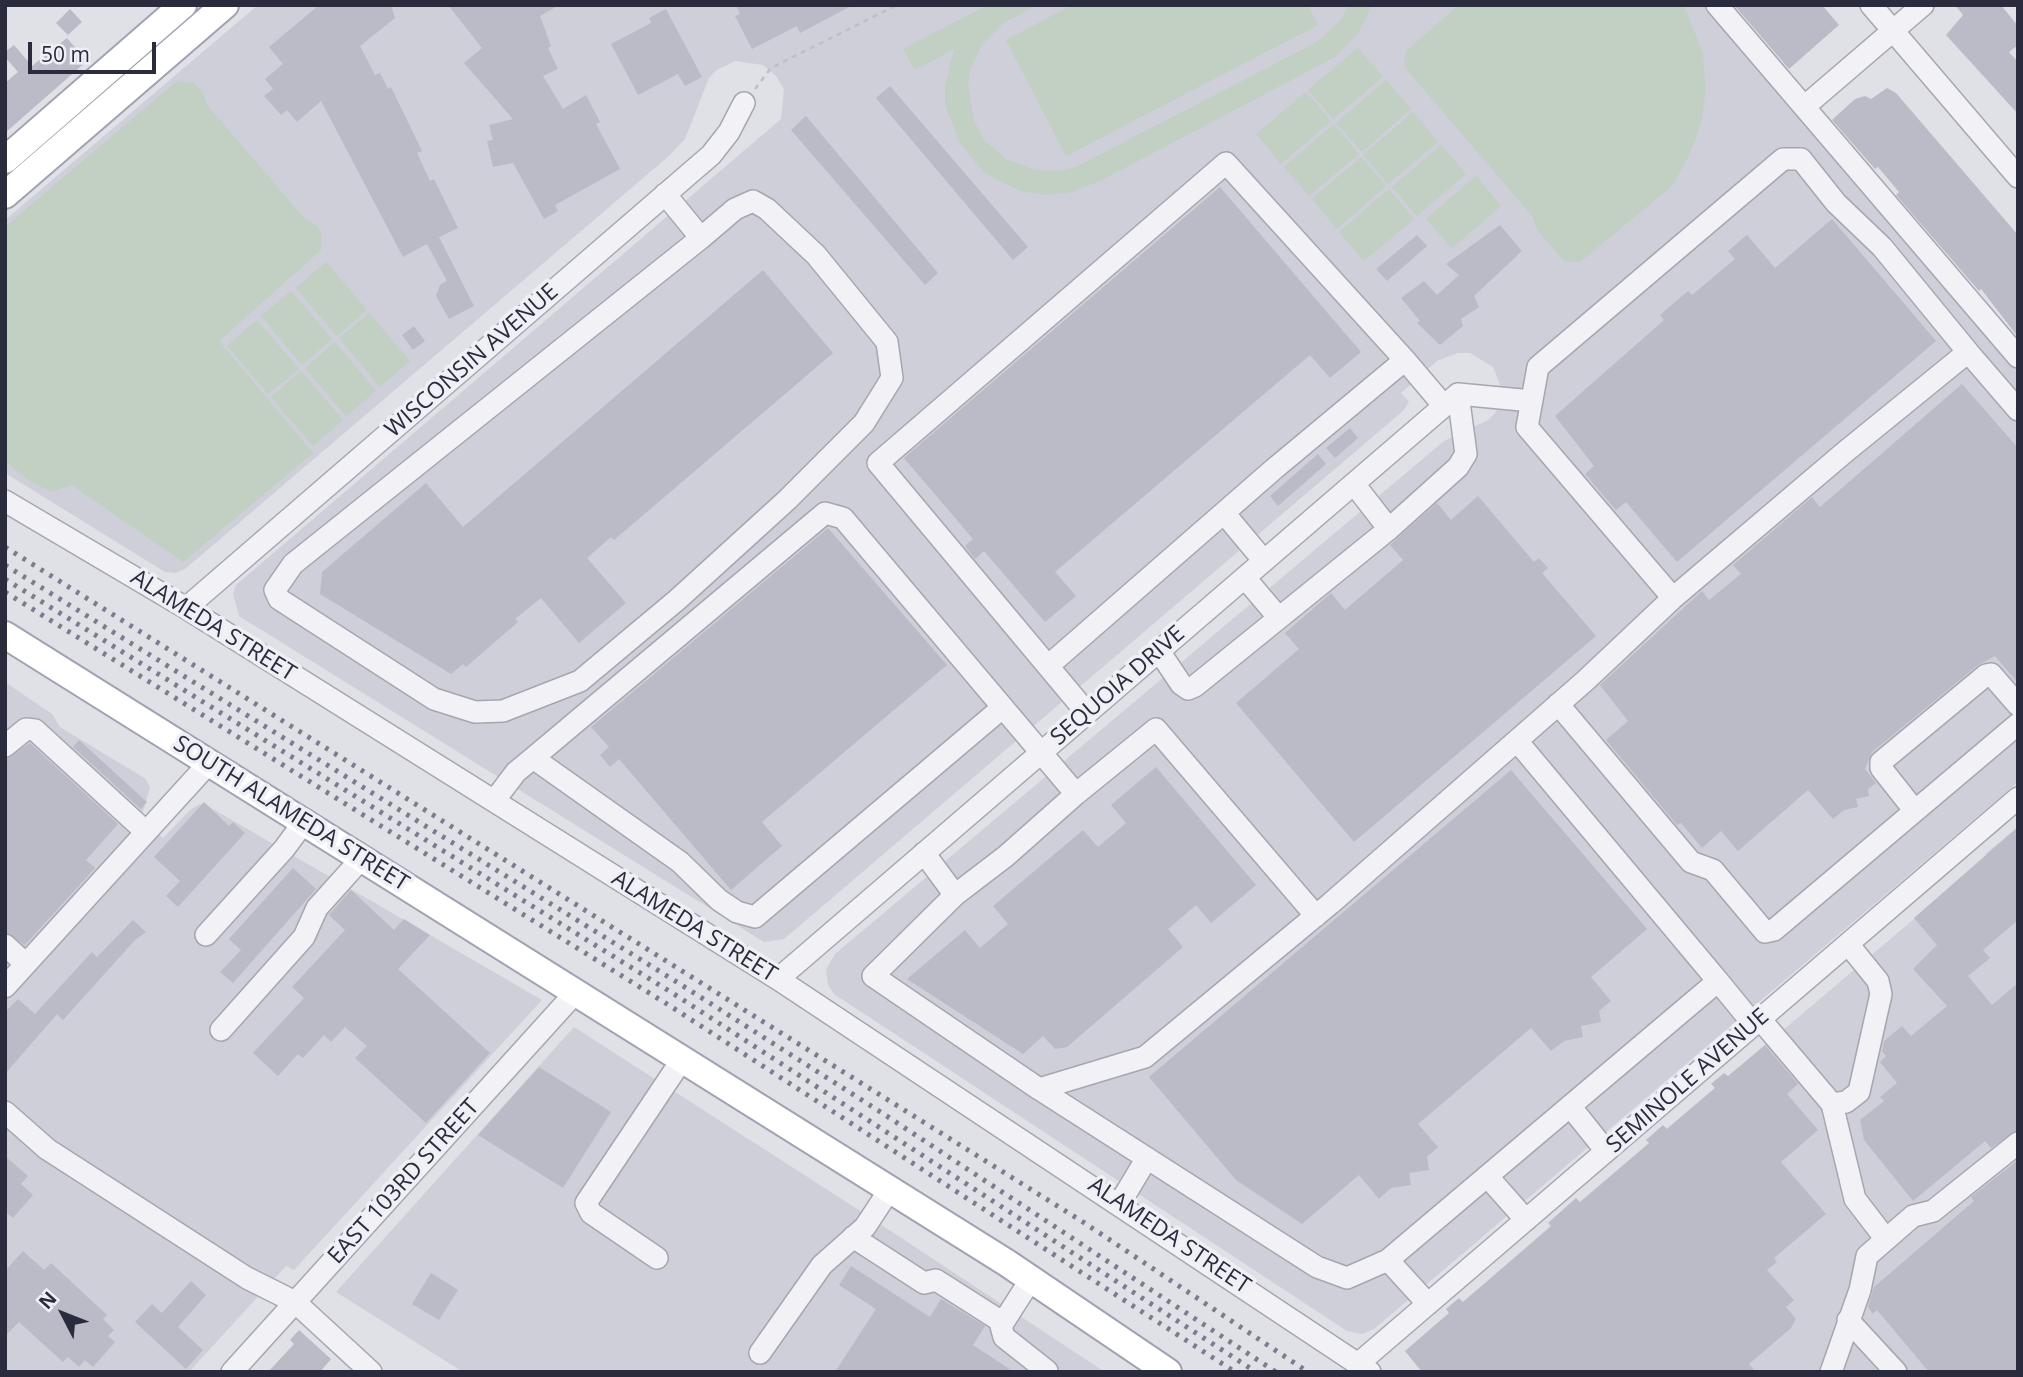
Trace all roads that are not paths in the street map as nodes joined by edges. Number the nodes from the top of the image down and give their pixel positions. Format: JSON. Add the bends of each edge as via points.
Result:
{"nodes":[{"id":1,"x":225,"y":5,"type":"edge"},
{"id":2,"x":1717,"y":5,"type":"edge"},
{"id":3,"x":1871,"y":5,"type":"edge"},
{"id":4,"x":1923,"y":5,"type":"edge"},
{"id":5,"x":172,"y":9,"type":"edge"},
{"id":6,"x":1893,"y":31,"type":"junction"},
{"id":7,"x":744,"y":103,"type":"road end"},
{"id":8,"x":1804,"y":107,"type":"junction"},
{"id":9,"x":5,"y":160,"type":"edge"},
{"id":10,"x":2018,"y":177,"type":"edge"},
{"id":11,"x":665,"y":194,"type":"junction"},
{"id":12,"x":5,"y":195,"type":"edge"},
{"id":13,"x":701,"y":238,"type":"junction"},
{"id":14,"x":1968,"y":352,"type":"junction"},
{"id":15,"x":2018,"y":357,"type":"edge"},
{"id":16,"x":1405,"y":360,"type":"junction"},
{"id":17,"x":1451,"y":400,"type":"junction"},
{"id":18,"x":1532,"y":401,"type":"junction"},
{"id":19,"x":2018,"y":410,"type":"edge"},
{"id":20,"x":355,"y":463,"type":"junction"},
{"id":21,"x":1354,"y":484,"type":"junction"},
{"id":22,"x":378,"y":494,"type":"junction"},
{"id":23,"x":5,"y":502,"type":"edge"},
{"id":24,"x":1224,"y":513,"type":"junction"},
{"id":25,"x":1389,"y":529,"type":"junction"},
{"id":26,"x":1264,"y":561,"type":"junction"},
{"id":27,"x":1245,"y":578,"type":"junction"},
{"id":28,"x":1673,"y":598,"type":"junction"},
{"id":29,"x":186,"y":608,"type":"junction"},
{"id":30,"x":1279,"y":618,"type":"junction"},
{"id":31,"x":5,"y":635,"type":"edge"},
{"id":32,"x":1159,"y":651,"type":"junction"},
{"id":33,"x":1048,"y":666,"type":"junction"},
{"id":34,"x":1558,"y":704,"type":"junction"},
{"id":35,"x":2018,"y":705,"type":"edge"},
{"id":36,"x":1002,"y":708,"type":"junction"},
{"id":37,"x":1087,"y":713,"type":"junction"},
{"id":38,"x":2018,"y":724,"type":"edge"},
{"id":39,"x":1517,"y":741,"type":"junction"},
{"id":40,"x":5,"y":746,"type":"edge"},
{"id":41,"x":1041,"y":752,"type":"junction"},
{"id":42,"x":533,"y":758,"type":"junction"},
{"id":43,"x":209,"y":763,"type":"junction"},
{"id":44,"x":1076,"y":794,"type":"junction"},
{"id":45,"x":2018,"y":798,"type":"edge"},
{"id":46,"x":494,"y":801,"type":"junction"},
{"id":47,"x":1915,"y":811,"type":"junction"},
{"id":48,"x":304,"y":822,"type":"junction"},
{"id":49,"x":146,"y":832,"type":"junction"},
{"id":50,"x":924,"y":853,"type":"junction"},
{"id":51,"x":362,"y":858,"type":"junction"},
{"id":52,"x":955,"y":895,"type":"junction"},
{"id":53,"x":1316,"y":916,"type":"junction"},
{"id":54,"x":206,"y":935,"type":"dead end"},
{"id":55,"x":1848,"y":944,"type":"junction"},
{"id":56,"x":5,"y":945,"type":"edge"},
{"id":57,"x":26,"y":964,"type":"junction"},
{"id":58,"x":778,"y":979,"type":"junction"},
{"id":59,"x":1718,"y":981,"type":"junction"},
{"id":60,"x":5,"y":987,"type":"edge"},
{"id":61,"x":576,"y":992,"type":"junction"},
{"id":62,"x":1757,"y":1022,"type":"junction"},
{"id":63,"x":221,"y":1030,"type":"dead end"},
{"id":64,"x":683,"y":1058,"type":"junction"},
{"id":65,"x":1039,"y":1089,"type":"junction"},
{"id":66,"x":1832,"y":1104,"type":"junction"},
{"id":67,"x":1570,"y":1106,"type":"junction"},
{"id":68,"x":5,"y":1112,"type":"edge"},
{"id":69,"x":2018,"y":1143,"type":"edge"},
{"id":70,"x":1606,"y":1151,"type":"junction"},
{"id":71,"x":1147,"y":1158,"type":"junction"},
{"id":72,"x":1487,"y":1176,"type":"junction"},
{"id":73,"x":890,"y":1189,"type":"junction"},
{"id":74,"x":1120,"y":1203,"type":"junction"},
{"id":75,"x":1526,"y":1220,"type":"junction"},
{"id":76,"x":853,"y":1237,"type":"junction"},
{"id":77,"x":1885,"y":1238,"type":"junction"},
{"id":78,"x":657,"y":1258,"type":"dead end"},
{"id":79,"x":1388,"y":1260,"type":"junction"},
{"id":80,"x":1031,"y":1279,"type":"junction"},
{"id":81,"x":295,"y":1302,"type":"junction"},
{"id":82,"x":1428,"y":1304,"type":"junction"},
{"id":83,"x":1848,"y":1320,"type":"junction"},
{"id":84,"x":1002,"y":1322,"type":"junction"},
{"id":85,"x":760,"y":1353,"type":"dead end"},
{"id":86,"x":1365,"y":1367,"type":"edge"},
{"id":87,"x":1047,"y":1371,"type":"edge"},
{"id":88,"x":232,"y":1372,"type":"edge"},
{"id":89,"x":371,"y":1372,"type":"edge"},
{"id":90,"x":1168,"y":1372,"type":"edge"},
{"id":91,"x":1831,"y":1372,"type":"edge"},
{"id":92,"x":1896,"y":1372,"type":"edge"}],
"edges":[{"from":1,"to":12,"type":"main road"},
{"from":2,"to":8,"type":"street"},
{"from":3,"to":6,"type":"street"},
{"from":4,"to":6,"type":"street"},
{"from":5,"to":9,"type":"main road"},
{"from":6,"to":8,"type":"street"},
{"from":6,"to":10,"type":"street"},
{"from":7,"to":11,"type":"street","name":"WISCONSIN AVENUE","via":[[711,155]]},
{"from":8,"to":15,"type":"street"},
{"from":11,"to":13,"type":"street"},
{"from":11,"to":20,"type":"street","name":"WISCONSIN AVENUE"},
{"from":13,"to":22,"type":"street"},
{"from":13,"to":22,"type":"street","via":[[735,209],[753,201],[767,209],[816,255],[887,342],[892,378],[864,423],[787,500],[580,681],[503,711],[475,712],[433,699],[279,599],[275,590],[293,564]]},
{"from":14,"to":18,"type":"street","via":[[1882,247],[1836,203],[1801,159],[1783,159],[1538,367]]},
{"from":14,"to":19,"type":"street"},
{"from":14,"to":28,"type":"street"},
{"from":16,"to":17,"type":"street"},
{"from":16,"to":24,"type":"street"},
{"from":16,"to":33,"type":"street","via":[[1226,163],[878,463]]},
{"from":17,"to":18,"type":"street"},
{"from":17,"to":21,"type":"street","name":"SEQUOIA DRIVE"},
{"from":17,"to":25,"type":"street","via":[[1466,454],[1458,467]]},
{"from":18,"to":28,"type":"street","via":[[1527,427]]},
{"from":20,"to":22,"type":"street"},
{"from":20,"to":29,"type":"street","name":"WISCONSIN AVENUE"},
{"from":21,"to":25,"type":"street"},
{"from":21,"to":26,"type":"street","name":"SEQUOIA DRIVE"},
{"from":23,"to":29,"type":"street","name":"ALAMEDA STREET"},
{"from":24,"to":26,"type":"street"},
{"from":24,"to":33,"type":"street"},
{"from":25,"to":30,"type":"street"},
{"from":26,"to":27,"type":"street","name":"SEQUOIA DRIVE"},
{"from":27,"to":30,"type":"street"},
{"from":27,"to":32,"type":"street","name":"SEQUOIA DRIVE"},
{"from":28,"to":34,"type":"street"},
{"from":29,"to":46,"type":"street","name":"ALAMEDA STREET"},
{"from":30,"to":32,"type":"street","via":[[1188,689]]},
{"from":31,"to":43,"type":"main road","name":"SOUTH ALAMEDA STREET"},
{"from":32,"to":37,"type":"street","name":"SEQUOIA DRIVE"},
{"from":33,"to":37,"type":"street"},
{"from":34,"to":39,"type":"street"},
{"from":34,"to":47,"type":"street","via":[[1691,862],[1713,870],[1765,932],[1774,930]]},
{"from":35,"to":47,"type":"street","via":[[1991,674],[1986,675],[1881,762]]},
{"from":36,"to":41,"type":"street"},
{"from":36,"to":42,"type":"street","via":[[755,917],[719,900],[680,862]]},
{"from":36,"to":42,"type":"street","via":[[843,518],[825,513]]},
{"from":37,"to":41,"type":"street","name":"SEQUOIA DRIVE"},
{"from":38,"to":47,"type":"street"},
{"from":39,"to":53,"type":"street"},
{"from":39,"to":59,"type":"street"},
{"from":40,"to":49,"type":"street","via":[[26,729],[35,730]]},
{"from":41,"to":44,"type":"street"},
{"from":41,"to":50,"type":"street","name":"SEQUOIA DRIVE"},
{"from":42,"to":46,"type":"street"},
{"from":43,"to":48,"type":"main road","name":"SOUTH ALAMEDA STREET"},
{"from":43,"to":49,"type":"street"},
{"from":44,"to":52,"type":"street"},
{"from":44,"to":53,"type":"street","via":[[1156,729]]},
{"from":45,"to":55,"type":"street","name":"SEMINOLE AVENUE"},
{"from":46,"to":58,"type":"street","name":"ALAMEDA STREET"},
{"from":48,"to":51,"type":"main road","name":"SOUTH ALAMEDA STREET"},
{"from":48,"to":54,"type":"street"},
{"from":49,"to":57,"type":"street"},
{"from":50,"to":52,"type":"street"},
{"from":50,"to":58,"type":"street","name":"SEQUOIA DRIVE"},
{"from":51,"to":61,"type":"main road","name":"SOUTH ALAMEDA STREET"},
{"from":51,"to":63,"type":"street","via":[[317,908],[304,937]]},
{"from":52,"to":65,"type":"street","via":[[873,976]]},
{"from":53,"to":65,"type":"street","via":[[1145,1057]]},
{"from":55,"to":62,"type":"street","name":"SEMINOLE AVENUE"},
{"from":55,"to":66,"type":"street","via":[[1878,981],[1881,994],[1859,1092],[1846,1102]]},
{"from":56,"to":57,"type":"street"},
{"from":57,"to":60,"type":"street"},
{"from":58,"to":74,"type":"street","name":"ALAMEDA STREET"},
{"from":59,"to":62,"type":"street"},
{"from":59,"to":67,"type":"street"},
{"from":61,"to":64,"type":"main road"},
{"from":61,"to":81,"type":"street","name":"EAST 103RD STREET"},
{"from":62,"to":66,"type":"street"},
{"from":62,"to":70,"type":"street","name":"SEMINOLE AVENUE"},
{"from":64,"to":73,"type":"main road"},
{"from":64,"to":78,"type":"street","via":[[586,1203],[591,1213]]},
{"from":65,"to":71,"type":"street"},
{"from":66,"to":77,"type":"street","via":[[1854,1199]]},
{"from":67,"to":70,"type":"street"},
{"from":67,"to":72,"type":"street"},
{"from":68,"to":81,"type":"street","via":[[47,1149],[247,1278]]},
{"from":69,"to":77,"type":"street","via":[[1933,1211],[1913,1216]]},
{"from":70,"to":75,"type":"street","name":"SEMINOLE AVENUE"},
{"from":71,"to":74,"type":"street"},
{"from":71,"to":79,"type":"street","via":[[1317,1267],[1348,1278]]},
{"from":72,"to":75,"type":"street"},
{"from":72,"to":79,"type":"street"},
{"from":73,"to":76,"type":"street"},
{"from":73,"to":80,"type":"main road"},
{"from":74,"to":86,"type":"street","name":"ALAMEDA STREET"},
{"from":75,"to":82,"type":"street","name":"SEMINOLE AVENUE"},
{"from":76,"to":84,"type":"street","via":[[924,1283],[936,1280]]},
{"from":76,"to":85,"type":"street","via":[[822,1265]]},
{"from":77,"to":83,"type":"street","via":[[1867,1256]]},
{"from":79,"to":82,"type":"street"},
{"from":80,"to":84,"type":"street"},
{"from":80,"to":90,"type":"main road"},
{"from":81,"to":88,"type":"street","name":"EAST 103RD STREET"},
{"from":81,"to":89,"type":"street"},
{"from":82,"to":86,"type":"street","name":"SEMINOLE AVENUE"},
{"from":83,"to":91,"type":"street"},
{"from":83,"to":92,"type":"street"},
{"from":84,"to":87,"type":"street","via":[[1004,1337]]}]}
